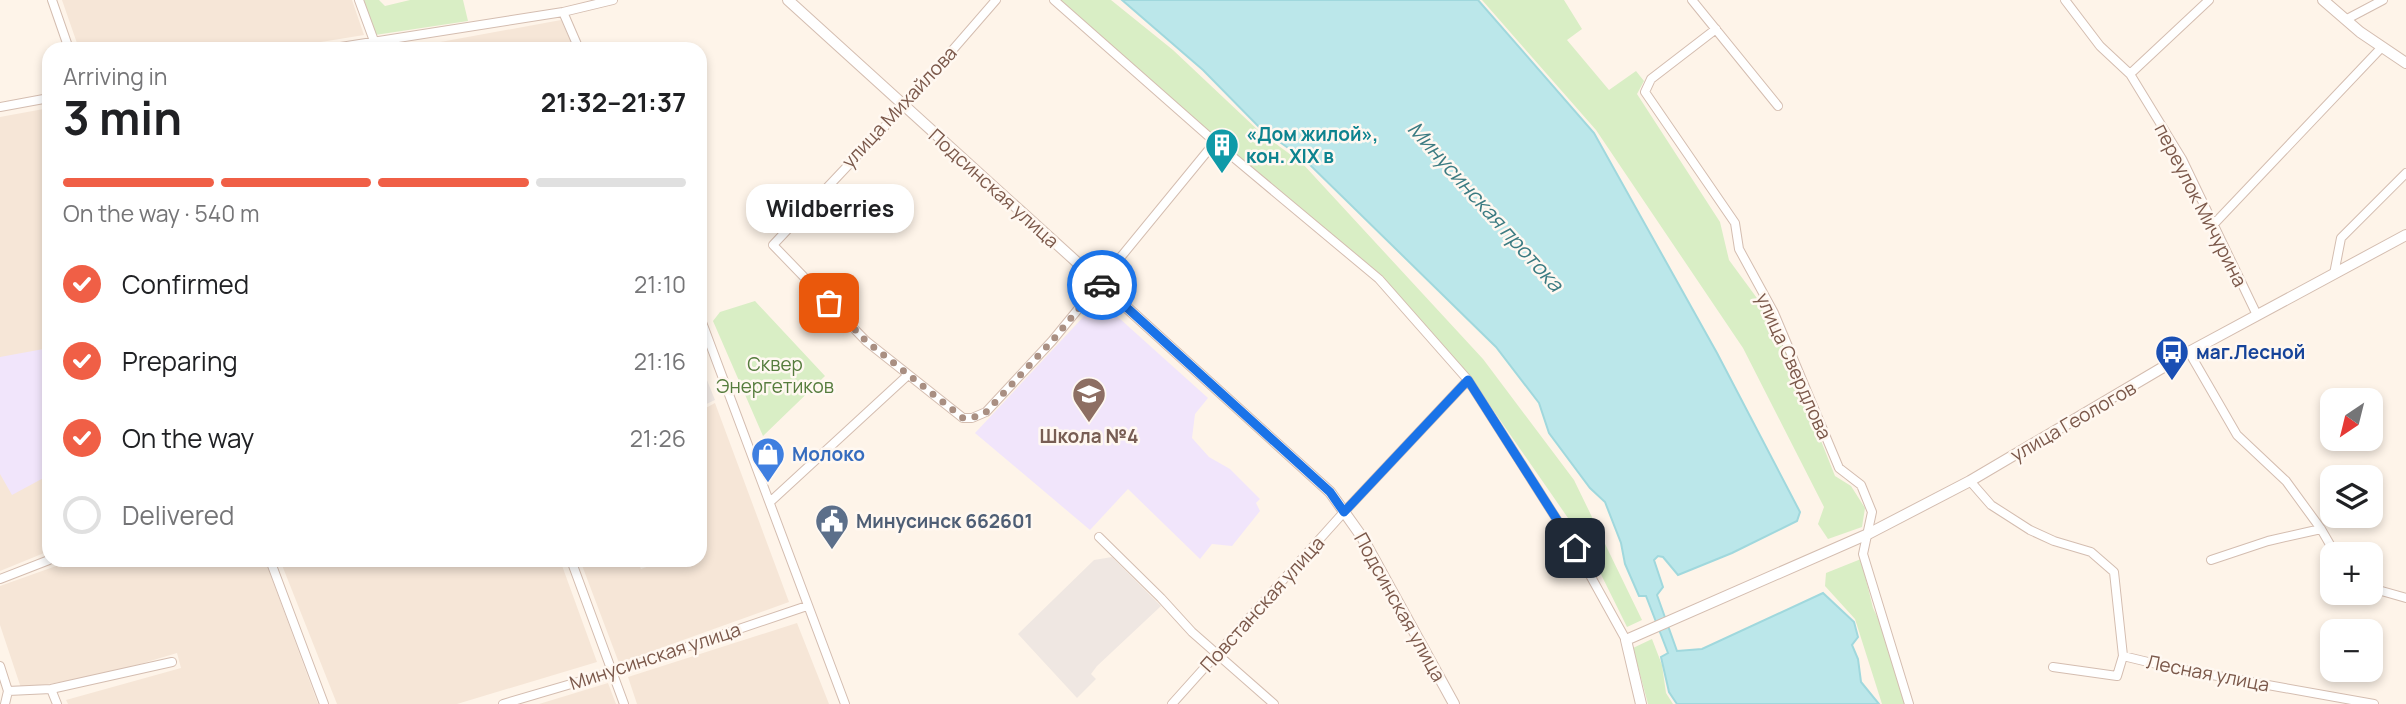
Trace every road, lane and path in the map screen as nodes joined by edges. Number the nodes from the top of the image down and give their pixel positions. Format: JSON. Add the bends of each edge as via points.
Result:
{"nodes":[{"id":1,"x":52,"y":0,"type":"edge"},
{"id":2,"x":359,"y":0,"type":"edge"},
{"id":3,"x":613,"y":0,"type":"edge"},
{"id":4,"x":788,"y":0,"type":"edge"},
{"id":5,"x":996,"y":0,"type":"edge"},
{"id":6,"x":1054,"y":0,"type":"edge"},
{"id":7,"x":1692,"y":0,"type":"edge"},
{"id":8,"x":2065,"y":0,"type":"edge"},
{"id":9,"x":2209,"y":0,"type":"edge"},
{"id":10,"x":2323,"y":0,"type":"edge"},
{"id":11,"x":2383,"y":0,"type":"edge"},
{"id":12,"x":563,"y":12,"type":"junction"},
{"id":13,"x":2347,"y":19,"type":"junction"},
{"id":14,"x":1716,"y":29,"type":"junction"},
{"id":15,"x":67,"y":42,"type":"edge"},
{"id":16,"x":374,"y":42,"type":"edge"},
{"id":17,"x":392,"y":42,"type":"edge"},
{"id":18,"x":576,"y":42,"type":"edge"},
{"id":19,"x":2382,"y":47,"type":"junction"},
{"id":20,"x":2406,"y":64,"type":"edge"},
{"id":21,"x":2130,"y":74,"type":"junction"},
{"id":22,"x":42,"y":99,"type":"edge"},
{"id":23,"x":904,"y":106,"type":"junction"},
{"id":24,"x":1778,"y":106,"type":"dead end"},
{"id":25,"x":0,"y":107,"type":"edge"},
{"id":26,"x":1215,"y":142,"type":"junction"},
{"id":27,"x":2406,"y":173,"type":"edge"},
{"id":28,"x":2213,"y":225,"type":"junction"},
{"id":29,"x":2406,"y":235,"type":"edge"},
{"id":30,"x":2334,"y":274,"type":"junction"},
{"id":31,"x":1100,"y":283,"type":"junction"},
{"id":32,"x":2257,"y":314,"type":"junction"},
{"id":33,"x":707,"y":336,"type":"edge"},
{"id":34,"x":2189,"y":352,"type":"junction"},
{"id":35,"x":908,"y":374,"type":"junction"},
{"id":36,"x":1468,"y":380,"type":"junction"},
{"id":37,"x":1970,"y":481,"type":"junction"},
{"id":38,"x":770,"y":502,"type":"junction"},
{"id":39,"x":1344,"y":512,"type":"junction"},
{"id":40,"x":2321,"y":529,"type":"junction"},
{"id":41,"x":1868,"y":534,"type":"junction"},
{"id":42,"x":1098,"y":537,"type":"dead end"},
{"id":43,"x":2328,"y":542,"type":"edge"},
{"id":44,"x":2211,"y":560,"type":"dead end"},
{"id":45,"x":42,"y":563,"type":"edge"},
{"id":46,"x":273,"y":567,"type":"edge"},
{"id":47,"x":574,"y":567,"type":"edge"},
{"id":48,"x":0,"y":579,"type":"edge"},
{"id":49,"x":2383,"y":591,"type":"edge"},
{"id":50,"x":2406,"y":598,"type":"edge"},
{"id":51,"x":807,"y":606,"type":"junction"},
{"id":52,"x":1626,"y":640,"type":"junction"},
{"id":53,"x":1217,"y":655,"type":"junction"},
{"id":54,"x":2123,"y":656,"type":"junction"},
{"id":55,"x":172,"y":662,"type":"dead end"},
{"id":56,"x":0,"y":666,"type":"edge"},
{"id":57,"x":2053,"y":667,"type":"dead end"},
{"id":58,"x":612,"y":672,"type":"junction"},
{"id":59,"x":51,"y":689,"type":"junction"},
{"id":60,"x":8,"y":691,"type":"junction"},
{"id":61,"x":5,"y":704,"type":"edge"},
{"id":62,"x":57,"y":704,"type":"edge"},
{"id":63,"x":324,"y":704,"type":"edge"},
{"id":64,"x":503,"y":704,"type":"edge"},
{"id":65,"x":624,"y":704,"type":"edge"},
{"id":66,"x":845,"y":704,"type":"edge"},
{"id":67,"x":1172,"y":704,"type":"edge"},
{"id":68,"x":1274,"y":704,"type":"edge"},
{"id":69,"x":1454,"y":704,"type":"edge"},
{"id":70,"x":1641,"y":704,"type":"edge"},
{"id":71,"x":1909,"y":704,"type":"edge"},
{"id":72,"x":2374,"y":704,"type":"edge"}],
"edges":[{"from":1,"to":15,"type":"street"},
{"from":2,"to":16,"type":"street"},
{"from":3,"to":12,"type":"street"},
{"from":4,"to":23,"type":"street","name":"Подсинская улица"},
{"from":5,"to":23,"type":"street","name":"улица Михайлова"},
{"from":6,"to":26,"type":"street"},
{"from":7,"to":14,"type":"street"},
{"from":8,"to":21,"type":"street","name":"переулок Мичурина","via":[[2100,47]]},
{"from":9,"to":21,"type":"street"},
{"from":10,"to":13,"type":"street"},
{"from":11,"to":13,"type":"street"},
{"from":12,"to":17,"type":"street"},
{"from":12,"to":18,"type":"street"},
{"from":13,"to":19,"type":"street"},
{"from":14,"to":24,"type":"street"},
{"from":14,"to":41,"type":"street","name":"улица Свердлова","via":[[1651,79],[1645,92],[1735,223],[1739,249],[1774,313],[1839,468],[1861,485],[1872,512]]},
{"from":19,"to":20,"type":"street"},
{"from":19,"to":28,"type":"street"},
{"from":21,"to":28,"type":"street","name":"переулок Мичурина","via":[[2182,159]]},
{"from":22,"to":25,"type":"street"},
{"from":23,"to":31,"type":"street","name":"Подсинская улица"},
{"from":23,"to":35,"type":"street","name":"улица Михайлова","via":[[773,245],[866,341]]},
{"from":26,"to":31,"type":"street"},
{"from":26,"to":36,"type":"street","via":[[1380,279]]},
{"from":27,"to":30,"type":"street","via":[[2341,238]]},
{"from":28,"to":32,"type":"street","name":"переулок Мичурина"},
{"from":29,"to":30,"type":"street","name":"улица Геологов"},
{"from":30,"to":32,"type":"street","name":"улица Геологов"},
{"from":31,"to":35,"type":"street","via":[[986,412],[963,418]]},
{"from":31,"to":39,"type":"street","name":"Подсинская улица","via":[[1330,492]]},
{"from":32,"to":34,"type":"street","name":"улица Геологов"},
{"from":33,"to":38,"type":"street"},
{"from":34,"to":37,"type":"street","name":"улица Геологов"},
{"from":34,"to":40,"type":"street","via":[[2237,435],[2286,481]]},
{"from":35,"to":38,"type":"street"},
{"from":36,"to":39,"type":"street","name":"Повстанская улица"},
{"from":36,"to":52,"type":"street","via":[[1575,548]]},
{"from":37,"to":41,"type":"street","name":"улица Геологов"},
{"from":37,"to":54,"type":"street","name":"Лесная улица","via":[[1991,505],[2030,530],[2091,552],[2114,572]]},
{"from":38,"to":51,"type":"street"},
{"from":39,"to":53,"type":"street","name":"Повстанская улица"},
{"from":39,"to":69,"type":"street","name":"Подсинская улица"},
{"from":40,"to":43,"type":"street"},
{"from":40,"to":44,"type":"street"},
{"from":41,"to":52,"type":"street","name":"улица Геологов"},
{"from":41,"to":71,"type":"street","name":"улица Свердлова","via":[[1863,554]]},
{"from":42,"to":53,"type":"street"},
{"from":45,"to":48,"type":"street"},
{"from":46,"to":63,"type":"street"},
{"from":47,"to":58,"type":"street"},
{"from":49,"to":50,"type":"street"},
{"from":51,"to":58,"type":"street","name":"Минусинская улица"},
{"from":51,"to":66,"type":"street"},
{"from":52,"to":70,"type":"street"},
{"from":53,"to":67,"type":"street","name":"Повстанская улица"},
{"from":53,"to":68,"type":"street"},
{"from":54,"to":57,"type":"street","name":"Лесная улица","via":[[2117,676]]},
{"from":54,"to":72,"type":"street","name":"Лесная улица"},
{"from":55,"to":59,"type":"street"},
{"from":56,"to":60,"type":"street"},
{"from":58,"to":64,"type":"street","name":"Минусинская улица"},
{"from":58,"to":65,"type":"street"},
{"from":59,"to":60,"type":"street"},
{"from":59,"to":62,"type":"street"},
{"from":60,"to":61,"type":"street"}]}
